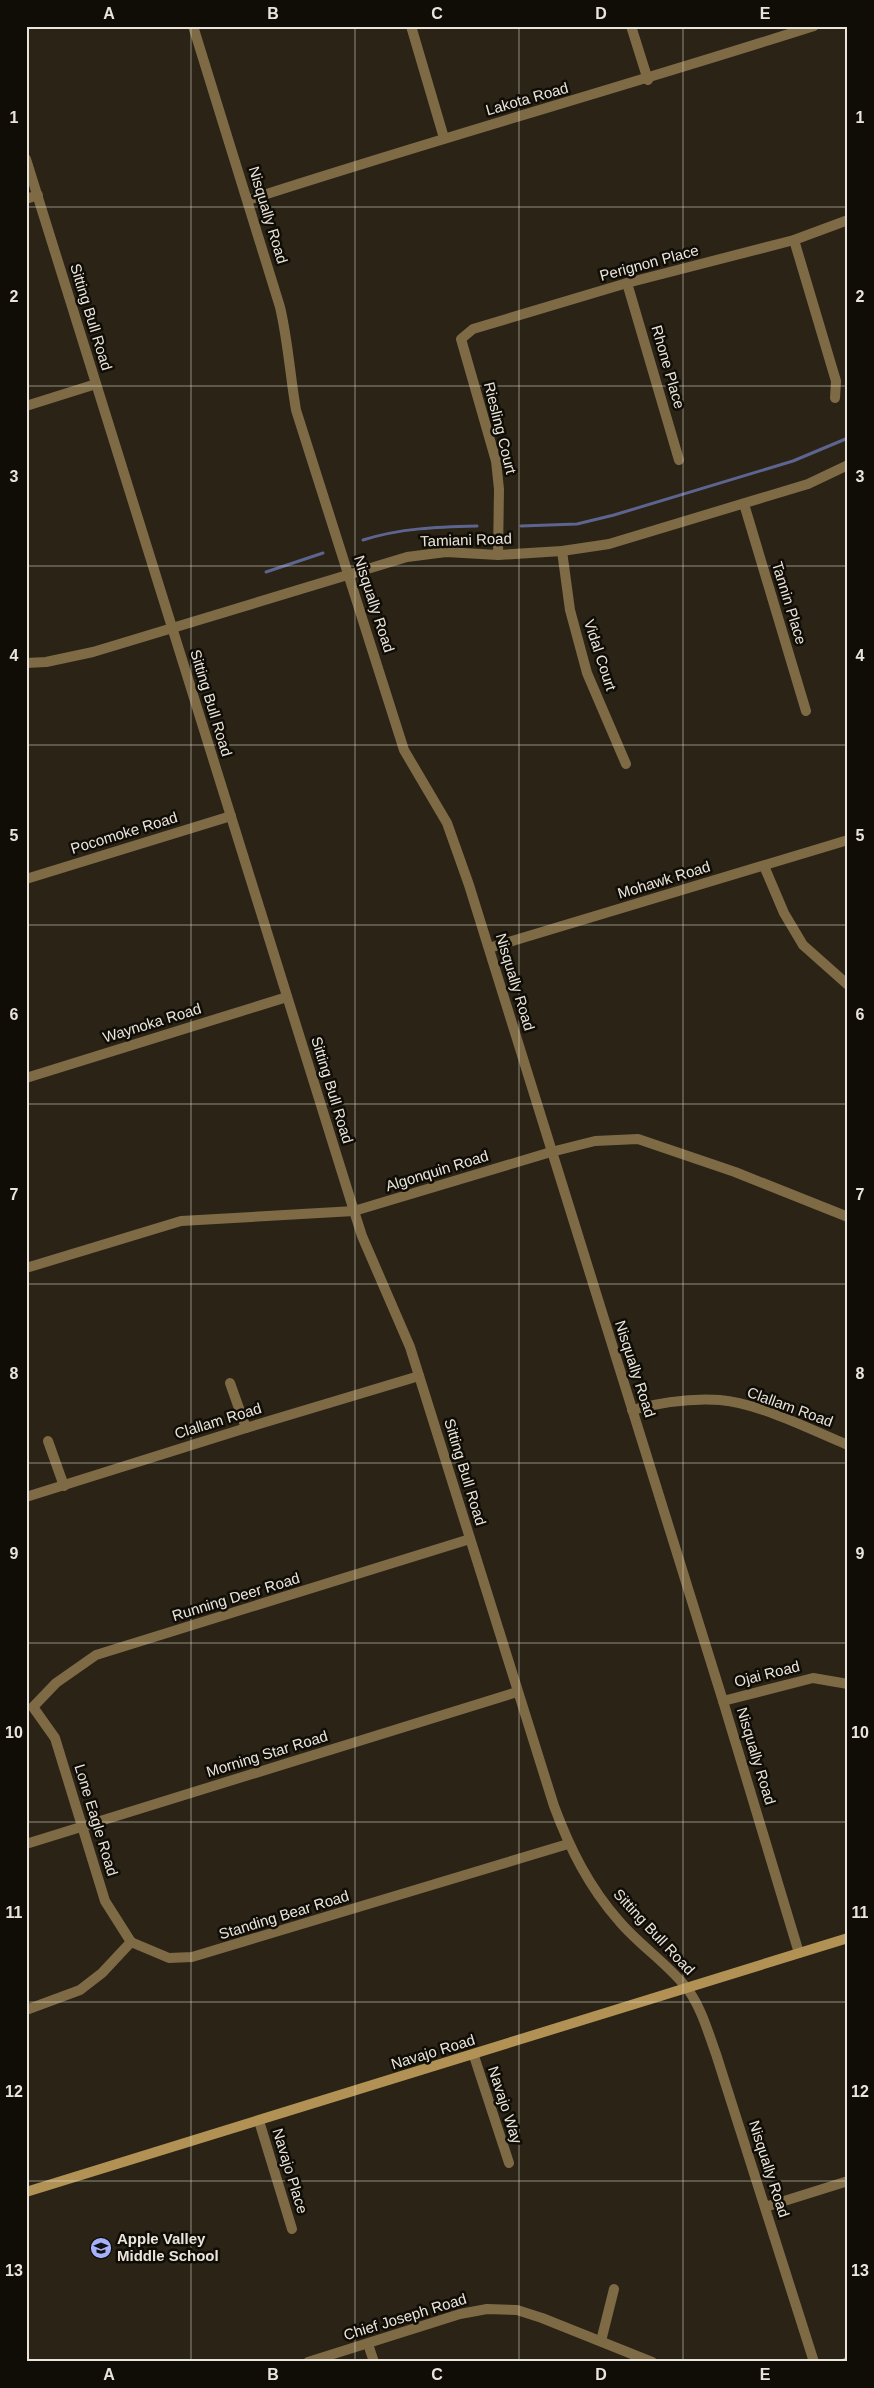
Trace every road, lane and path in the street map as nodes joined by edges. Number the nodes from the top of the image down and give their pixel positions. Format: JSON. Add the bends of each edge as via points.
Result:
{"nodes":[{"id":1,"x":194,"y":26,"type":"edge"},
{"id":2,"x":411,"y":26,"type":"edge"},
{"id":3,"x":632,"y":26,"type":"edge"},
{"id":4,"x":814,"y":26,"type":"edge"},
{"id":5,"x":648,"y":80,"type":"junction"},
{"id":6,"x":444,"y":138,"type":"junction"},
{"id":7,"x":26,"y":159,"type":"edge"},
{"id":8,"x":38,"y":195,"type":"junction"},
{"id":9,"x":26,"y":198,"type":"edge"},
{"id":10,"x":248,"y":200,"type":"junction"},
{"id":11,"x":848,"y":220,"type":"edge"},
{"id":12,"x":794,"y":240,"type":"junction"},
{"id":13,"x":627,"y":283,"type":"junction"},
{"id":14,"x":461,"y":340,"type":"joint"},
{"id":15,"x":96,"y":384,"type":"junction"},
{"id":16,"x":835,"y":398,"type":"dead end"},
{"id":17,"x":26,"y":406,"type":"edge"},
{"id":18,"x":679,"y":460,"type":"dead end"},
{"id":19,"x":848,"y":465,"type":"edge"},
{"id":20,"x":744,"y":504,"type":"junction"},
{"id":21,"x":562,"y":551,"type":"junction"},
{"id":22,"x":498,"y":555,"type":"junction"},
{"id":23,"x":348,"y":573,"type":"junction"},
{"id":24,"x":172,"y":628,"type":"junction"},
{"id":25,"x":26,"y":663,"type":"edge"},
{"id":26,"x":806,"y":710,"type":"dead end"},
{"id":27,"x":626,"y":764,"type":"dead end"},
{"id":28,"x":231,"y":816,"type":"junction"},
{"id":29,"x":848,"y":840,"type":"edge"},
{"id":30,"x":764,"y":866,"type":"junction"},
{"id":31,"x":26,"y":879,"type":"edge"},
{"id":32,"x":489,"y":948,"type":"junction"},
{"id":33,"x":848,"y":985,"type":"edge"},
{"id":34,"x":287,"y":997,"type":"junction"},
{"id":35,"x":26,"y":1078,"type":"edge"},
{"id":36,"x":551,"y":1152,"type":"junction"},
{"id":37,"x":354,"y":1211,"type":"junction"},
{"id":38,"x":848,"y":1217,"type":"edge"},
{"id":39,"x":26,"y":1268,"type":"edge"},
{"id":40,"x":419,"y":1376,"type":"junction"},
{"id":41,"x":230,"y":1383,"type":"dead end"},
{"id":42,"x":632,"y":1410,"type":"junction"},
{"id":43,"x":246,"y":1428,"type":"junction"},
{"id":44,"x":48,"y":1441,"type":"dead end"},
{"id":45,"x":848,"y":1445,"type":"edge"},
{"id":46,"x":64,"y":1486,"type":"junction"},
{"id":47,"x":26,"y":1497,"type":"edge"},
{"id":48,"x":470,"y":1539,"type":"junction"},
{"id":49,"x":848,"y":1684,"type":"edge"},
{"id":50,"x":517,"y":1692,"type":"junction"},
{"id":51,"x":723,"y":1701,"type":"junction"},
{"id":52,"x":30,"y":1706,"type":"edge"},
{"id":53,"x":84,"y":1827,"type":"junction"},
{"id":54,"x":26,"y":1844,"type":"edge"},
{"id":55,"x":568,"y":1844,"type":"junction"},
{"id":56,"x":848,"y":1938,"type":"edge"},
{"id":57,"x":131,"y":1942,"type":"junction"},
{"id":58,"x":799,"y":1954,"type":"junction"},
{"id":59,"x":687,"y":1989,"type":"junction"},
{"id":60,"x":26,"y":2010,"type":"edge"},
{"id":61,"x":474,"y":2056,"type":"junction"},
{"id":62,"x":259,"y":2121,"type":"junction"},
{"id":63,"x":509,"y":2163,"type":"dead end"},
{"id":64,"x":848,"y":2181,"type":"edge"},
{"id":65,"x":26,"y":2192,"type":"edge"},
{"id":66,"x":765,"y":2207,"type":"junction"},
{"id":67,"x":292,"y":2229,"type":"dead end"},
{"id":68,"x":614,"y":2289,"type":"dead end"},
{"id":69,"x":601,"y":2341,"type":"junction"},
{"id":70,"x":368,"y":2344,"type":"junction"},
{"id":71,"x":308,"y":2362,"type":"edge"},
{"id":72,"x":374,"y":2362,"type":"edge"},
{"id":73,"x":652,"y":2362,"type":"edge"},
{"id":74,"x":814,"y":2362,"type":"edge"}],
"edges":[{"from":1,"to":10,"type":"street","name":"Nisqually Road"},
{"from":2,"to":6,"type":"street"},
{"from":3,"to":5,"type":"street"},
{"from":4,"to":5,"type":"street","name":"Lakota Road"},
{"from":5,"to":6,"type":"street","name":"Lakota Road"},
{"from":6,"to":10,"type":"street","name":"Lakota Road"},
{"from":7,"to":8,"type":"street","name":"Sitting Bull Road"},
{"from":8,"to":9,"type":"street"},
{"from":8,"to":15,"type":"street","name":"Sitting Bull Road"},
{"from":10,"to":23,"type":"street","name":"Nisqually Road","via":[[288,339],[296,410]]},
{"from":11,"to":12,"type":"street","name":"Perignon Place"},
{"from":12,"to":13,"type":"street","name":"Perignon Place"},
{"from":12,"to":16,"type":"street","via":[[836,381]]},
{"from":13,"to":14,"type":"street","name":"Perignon Place","via":[[473,329]]},
{"from":13,"to":18,"type":"street","name":"Rhone Place"},
{"from":14,"to":22,"type":"street","name":"Riesling Court","via":[[496,461]]},
{"from":15,"to":17,"type":"street"},
{"from":15,"to":24,"type":"street","name":"Sitting Bull Road"},
{"from":19,"to":20,"type":"street","name":"Tamiani Road","via":[[808,484]]},
{"from":20,"to":21,"type":"street","name":"Tamiani Road","via":[[609,544]]},
{"from":20,"to":26,"type":"street","name":"Tannin Place"},
{"from":21,"to":22,"type":"street","name":"Tamiani Road"},
{"from":21,"to":27,"type":"street","name":"Vidal Court","via":[[570,610],[587,673]]},
{"from":22,"to":23,"type":"street","name":"Tamiani Road","via":[[446,552],[414,556]]},
{"from":23,"to":24,"type":"street","name":"Tamiani Road"},
{"from":23,"to":32,"type":"street","name":"Nisqually Road","via":[[404,750],[447,824]]},
{"from":24,"to":25,"type":"street","name":"Tamiani Road","via":[[93,652]]},
{"from":24,"to":28,"type":"street","name":"Sitting Bull Road"},
{"from":28,"to":31,"type":"street","name":"Pocomoke Road"},
{"from":28,"to":34,"type":"street","name":"Sitting Bull Road"},
{"from":29,"to":30,"type":"street","name":"Mohawk Road"},
{"from":30,"to":32,"type":"street","name":"Mohawk Road"},
{"from":30,"to":33,"type":"street","via":[[784,913],[803,946]]},
{"from":32,"to":36,"type":"street","name":"Nisqually Road"},
{"from":34,"to":35,"type":"street","name":"Waynoka Road"},
{"from":34,"to":37,"type":"street","name":"Sitting Bull Road"},
{"from":36,"to":37,"type":"street","name":"Algonquin Road"},
{"from":36,"to":38,"type":"street","name":"Algonquin Road","via":[[595,1142],[638,1139],[735,1172]]},
{"from":36,"to":42,"type":"street","name":"Nisqually Road"},
{"from":37,"to":39,"type":"street","name":"Algonquin Road","via":[[181,1221]]},
{"from":37,"to":40,"type":"street","name":"Sitting Bull Road"},
{"from":40,"to":43,"type":"street","name":"Clallam Road"},
{"from":40,"to":48,"type":"street","name":"Sitting Bull Road"},
{"from":41,"to":43,"type":"street"},
{"from":42,"to":45,"type":"street","name":"Clallam Road","via":[[660,1403],[722,1400],[754,1408]]},
{"from":42,"to":51,"type":"street","name":"Nisqually Road"},
{"from":43,"to":46,"type":"street","name":"Clallam Road"},
{"from":44,"to":46,"type":"street"},
{"from":46,"to":47,"type":"street","name":"Clallam Road"},
{"from":48,"to":50,"type":"street","name":"Sitting Bull Road"},
{"from":48,"to":52,"type":"street","name":"Running Deer Road","via":[[96,1655]]},
{"from":49,"to":51,"type":"street","name":"Ojai Road","via":[[813,1678]]},
{"from":50,"to":53,"type":"street","name":"Morning Star Road"},
{"from":50,"to":55,"type":"street","name":"Sitting Bull Road"},
{"from":51,"to":58,"type":"street","name":"Nisqually Road"},
{"from":52,"to":53,"type":"street","name":"Lone Eagle Road","via":[[55,1738]]},
{"from":53,"to":54,"type":"street","name":"Morning Star Road"},
{"from":53,"to":57,"type":"street","name":"Lone Eagle Road","via":[[105,1901]]},
{"from":55,"to":57,"type":"street","name":"Standing Bear Road","via":[[192,1958],[168,1958]]},
{"from":55,"to":59,"type":"street","name":"Sitting Bull Road","via":[[596,1891],[620,1922]]},
{"from":56,"to":58,"type":"main road","name":"Navajo Road"},
{"from":57,"to":60,"type":"street","via":[[102,1973],[80,1990]]},
{"from":58,"to":59,"type":"main road","name":"Navajo Road"},
{"from":59,"to":61,"type":"main road","name":"Navajo Road"},
{"from":59,"to":66,"type":"street","name":"Nisqually Road","via":[[698,2007],[716,2054]]},
{"from":61,"to":62,"type":"main road","name":"Navajo Road"},
{"from":61,"to":63,"type":"street","name":"Navajo Way"},
{"from":62,"to":65,"type":"main road","name":"Navajo Road"},
{"from":62,"to":67,"type":"street","name":"Navajo Place"},
{"from":64,"to":66,"type":"street"},
{"from":66,"to":74,"type":"street","name":"Nisqually Road"},
{"from":68,"to":69,"type":"street"},
{"from":69,"to":70,"type":"street","name":"Chief Joseph Road","via":[[517,2310],[487,2309],[460,2314]]},
{"from":69,"to":73,"type":"street","name":"Chief Joseph Road"},
{"from":70,"to":71,"type":"street","name":"Chief Joseph Road"},
{"from":70,"to":72,"type":"street"}]}
